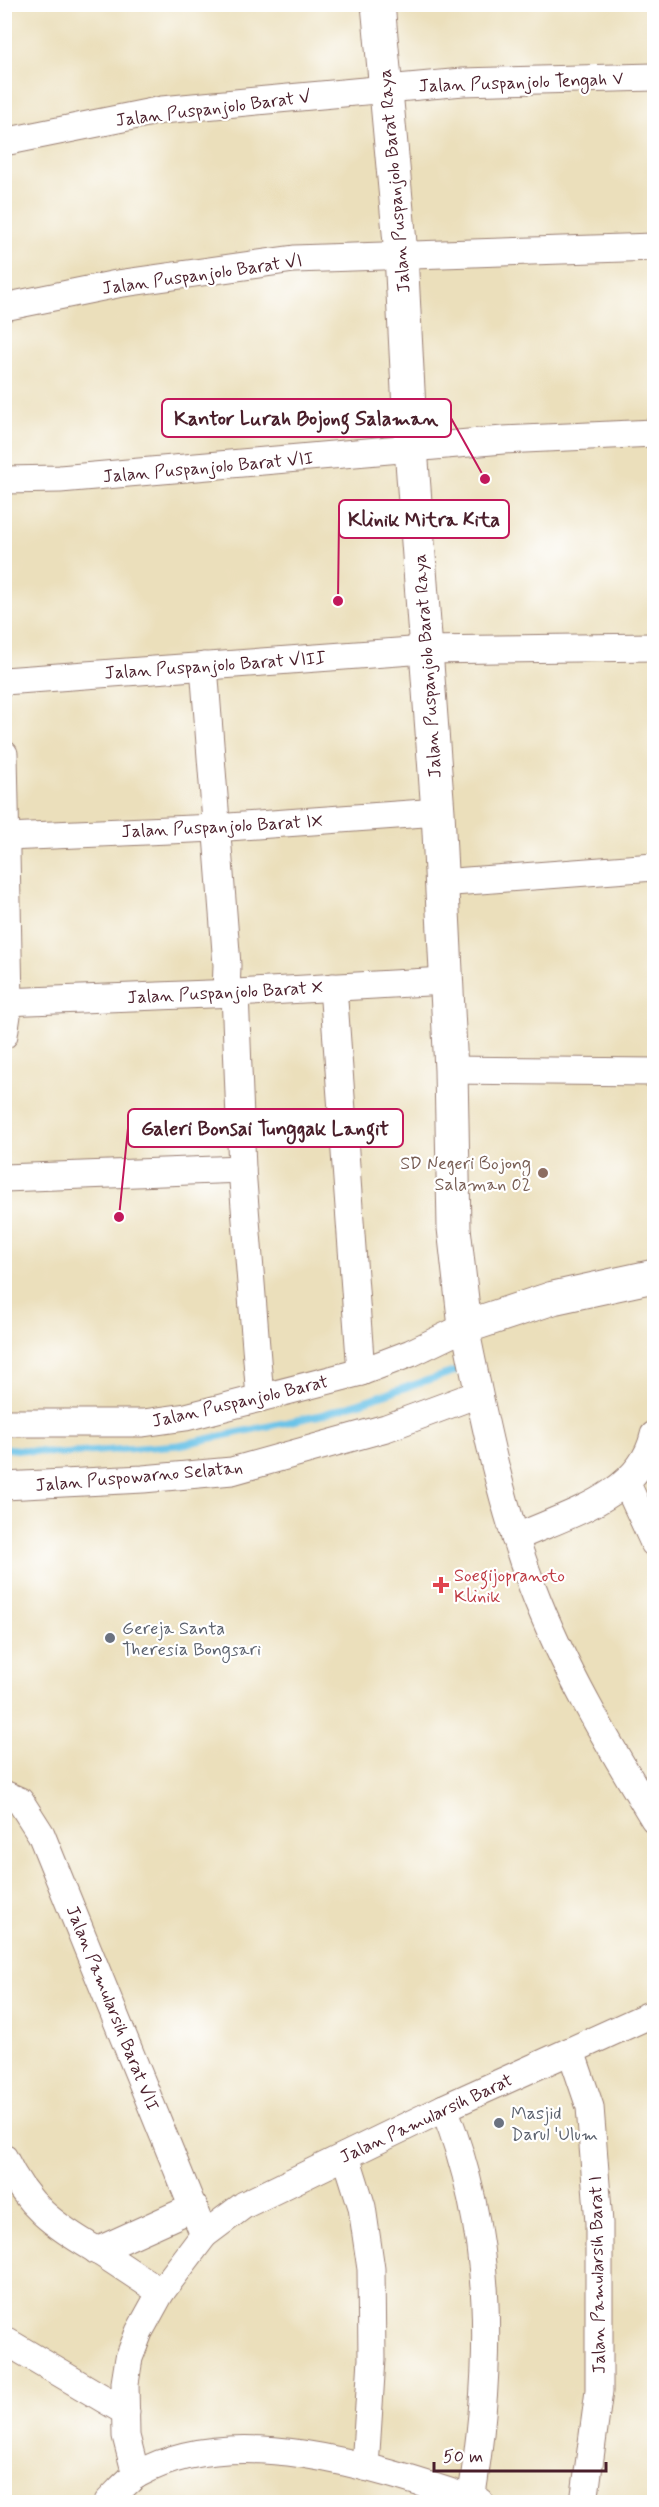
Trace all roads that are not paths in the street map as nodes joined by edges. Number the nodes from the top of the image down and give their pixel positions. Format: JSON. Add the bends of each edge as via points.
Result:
{"nodes":[{"id":1,"x":378,"y":4,"type":"edge"},
{"id":2,"x":654,"y":77,"type":"edge"},
{"id":3,"x":387,"y":88,"type":"junction"},
{"id":4,"x":4,"y":142,"type":"edge"},
{"id":5,"x":654,"y":246,"type":"edge"},
{"id":6,"x":401,"y":254,"type":"junction"},
{"id":7,"x":4,"y":307,"type":"edge"},
{"id":8,"x":654,"y":434,"type":"edge"},
{"id":9,"x":411,"y":448,"type":"junction"},
{"id":10,"x":4,"y":480,"type":"edge"},
{"id":11,"x":654,"y":647,"type":"edge"},
{"id":12,"x":426,"y":650,"type":"junction"},
{"id":13,"x":204,"y":666,"type":"junction"},
{"id":14,"x":4,"y":681,"type":"edge"},
{"id":15,"x":4,"y":754,"type":"edge"},
{"id":16,"x":438,"y":812,"type":"junction"},
{"id":17,"x":215,"y":828,"type":"junction"},
{"id":18,"x":7,"y":837,"type":"junction"},
{"id":19,"x":654,"y":867,"type":"edge"},
{"id":20,"x":440,"y":883,"type":"junction"},
{"id":21,"x":445,"y":981,"type":"junction"},
{"id":22,"x":333,"y":987,"type":"junction"},
{"id":23,"x":231,"y":994,"type":"junction"},
{"id":24,"x":7,"y":1002,"type":"edge"},
{"id":25,"x":4,"y":1035,"type":"edge"},
{"id":26,"x":451,"y":1070,"type":"junction"},
{"id":27,"x":654,"y":1072,"type":"edge"},
{"id":28,"x":242,"y":1169,"type":"junction"},
{"id":29,"x":4,"y":1178,"type":"edge"},
{"id":30,"x":654,"y":1276,"type":"edge"},
{"id":31,"x":465,"y":1327,"type":"junction"},
{"id":32,"x":360,"y":1372,"type":"junction"},
{"id":33,"x":478,"y":1394,"type":"junction"},
{"id":34,"x":260,"y":1398,"type":"junction"},
{"id":35,"x":4,"y":1423,"type":"edge"},
{"id":36,"x":654,"y":1436,"type":"edge"},
{"id":37,"x":626,"y":1482,"type":"junction"},
{"id":38,"x":4,"y":1486,"type":"edge"},
{"id":39,"x":515,"y":1538,"type":"junction"},
{"id":40,"x":654,"y":1543,"type":"edge"},
{"id":41,"x":4,"y":1794,"type":"edge"},
{"id":42,"x":654,"y":1819,"type":"edge"},
{"id":43,"x":654,"y":2013,"type":"edge"},
{"id":44,"x":571,"y":2051,"type":"junction"},
{"id":45,"x":444,"y":2108,"type":"junction"},
{"id":46,"x":346,"y":2156,"type":"junction"},
{"id":47,"x":4,"y":2158,"type":"edge"},
{"id":48,"x":194,"y":2206,"type":"junction"},
{"id":49,"x":204,"y":2235,"type":"junction"},
{"id":50,"x":97,"y":2251,"type":"junction"},
{"id":51,"x":161,"y":2292,"type":"junction"},
{"id":52,"x":4,"y":2340,"type":"edge"},
{"id":53,"x":126,"y":2412,"type":"junction"},
{"id":54,"x":365,"y":2467,"type":"junction"},
{"id":55,"x":136,"y":2475,"type":"junction"},
{"id":56,"x":476,"y":2501,"type":"edge"},
{"id":57,"x":108,"y":2502,"type":"edge"},
{"id":58,"x":584,"y":2502,"type":"edge"}],
"edges":[{"from":1,"to":3,"type":"street","name":"Jalan Puspanjolo Barat Raya"},
{"from":2,"to":3,"type":"street","name":"Jalan Puspanjolo Tengah V"},
{"from":3,"to":4,"type":"street","name":"Jalan Puspanjolo Barat V","via":[[162,110]]},
{"from":3,"to":6,"type":"street","name":"Jalan Puspanjolo Barat Raya"},
{"from":5,"to":6,"type":"street","name":"Jalan Puspanjolo Barat VI"},
{"from":6,"to":7,"type":"street","name":"Jalan Puspanjolo Barat VI","via":[[294,259],[117,285]]},
{"from":6,"to":9,"type":"street","name":"Jalan Puspanjolo Barat Raya"},
{"from":8,"to":9,"type":"street","name":"Jalan Puspanjolo Barat VII"},
{"from":9,"to":10,"type":"street","name":"Jalan Puspanjolo Barat VII","via":[[60,479]]},
{"from":9,"to":12,"type":"street","name":"Jalan Puspanjolo Barat Raya"},
{"from":11,"to":12,"type":"street","name":"Jalan Puspanjolo Barat VIII"},
{"from":12,"to":13,"type":"street","name":"Jalan Puspanjolo Barat VIII"},
{"from":12,"to":16,"type":"street","name":"Jalan Puspanjolo Barat Raya"},
{"from":13,"to":14,"type":"street","name":"Jalan Puspanjolo Barat VIII"},
{"from":13,"to":17,"type":"street"},
{"from":15,"to":18,"type":"street"},
{"from":16,"to":17,"type":"street","name":"Jalan Puspanjolo Barat IX"},
{"from":16,"to":20,"type":"street","name":"Jalan Puspanjolo Barat Raya"},
{"from":17,"to":18,"type":"street","name":"Jalan Puspanjolo Barat IX"},
{"from":17,"to":23,"type":"street"},
{"from":18,"to":24,"type":"street"},
{"from":19,"to":20,"type":"street"},
{"from":20,"to":21,"type":"street","name":"Jalan Puspanjolo Barat Raya"},
{"from":21,"to":22,"type":"street","name":"Jalan Puspanjolo Barat X"},
{"from":21,"to":26,"type":"street","name":"Jalan Puspanjolo Barat Raya"},
{"from":22,"to":23,"type":"street","name":"Jalan Puspanjolo Barat X"},
{"from":22,"to":32,"type":"street"},
{"from":23,"to":24,"type":"street","name":"Jalan Puspanjolo Barat X"},
{"from":23,"to":28,"type":"street"},
{"from":24,"to":25,"type":"street"},
{"from":26,"to":27,"type":"street"},
{"from":26,"to":31,"type":"street","name":"Jalan Puspanjolo Barat Raya","via":[[454,1228]]},
{"from":28,"to":29,"type":"street"},
{"from":28,"to":34,"type":"street"},
{"from":30,"to":31,"type":"street","via":[[553,1298]]},
{"from":31,"to":32,"type":"street","name":"Jalan Puspanjolo Barat"},
{"from":31,"to":33,"type":"street"},
{"from":32,"to":34,"type":"street","name":"Jalan Puspanjolo Barat"},
{"from":33,"to":38,"type":"street","name":"Jalan Puspowarno Selatan","via":[[386,1428],[232,1471]]},
{"from":33,"to":39,"type":"street"},
{"from":34,"to":35,"type":"street","name":"Jalan Puspanjolo Barat","via":[[186,1417],[143,1423]]},
{"from":36,"to":37,"type":"street","via":[[644,1465]]},
{"from":37,"to":39,"type":"street","via":[[589,1506]]},
{"from":37,"to":40,"type":"street"},
{"from":39,"to":42,"type":"street","via":[[532,1588],[581,1691]]},
{"from":41,"to":48,"type":"street","name":"Jalan Pamularsih Barat VII","via":[[20,1801],[41,1834]]},
{"from":43,"to":44,"type":"street","name":"Jalan Pamularsih Barat"},
{"from":44,"to":45,"type":"street","name":"Jalan Pamularsih Barat"},
{"from":44,"to":58,"type":"street","name":"Jalan Pamularsih Barat I","via":[[590,2106],[599,2223],[599,2391]]},
{"from":45,"to":46,"type":"street","name":"Jalan Pamularsih Barat"},
{"from":45,"to":56,"type":"street","via":[[465,2166],[483,2256],[485,2396]]},
{"from":46,"to":49,"type":"street","name":"Jalan Pamularsih Barat","via":[[244,2205]]},
{"from":46,"to":54,"type":"street","via":[[362,2206],[371,2269],[372,2371]]},
{"from":47,"to":50,"type":"street","via":[[41,2213],[75,2240]]},
{"from":48,"to":49,"type":"street","name":"Jalan Pamularsih Barat VII"},
{"from":48,"to":50,"type":"street"},
{"from":49,"to":51,"type":"street","name":"Jalan Pamularsih Barat"},
{"from":50,"to":51,"type":"street"},
{"from":51,"to":53,"type":"street","name":"Jalan Pamularsih Barat","via":[[129,2358]]},
{"from":52,"to":53,"type":"street"},
{"from":53,"to":55,"type":"street","name":"Jalan Pamularsih Barat","via":[[126,2436]]},
{"from":54,"to":55,"type":"street","via":[[309,2456],[234,2449],[193,2453]]},
{"from":54,"to":56,"type":"street"},
{"from":55,"to":57,"type":"street"}]}
